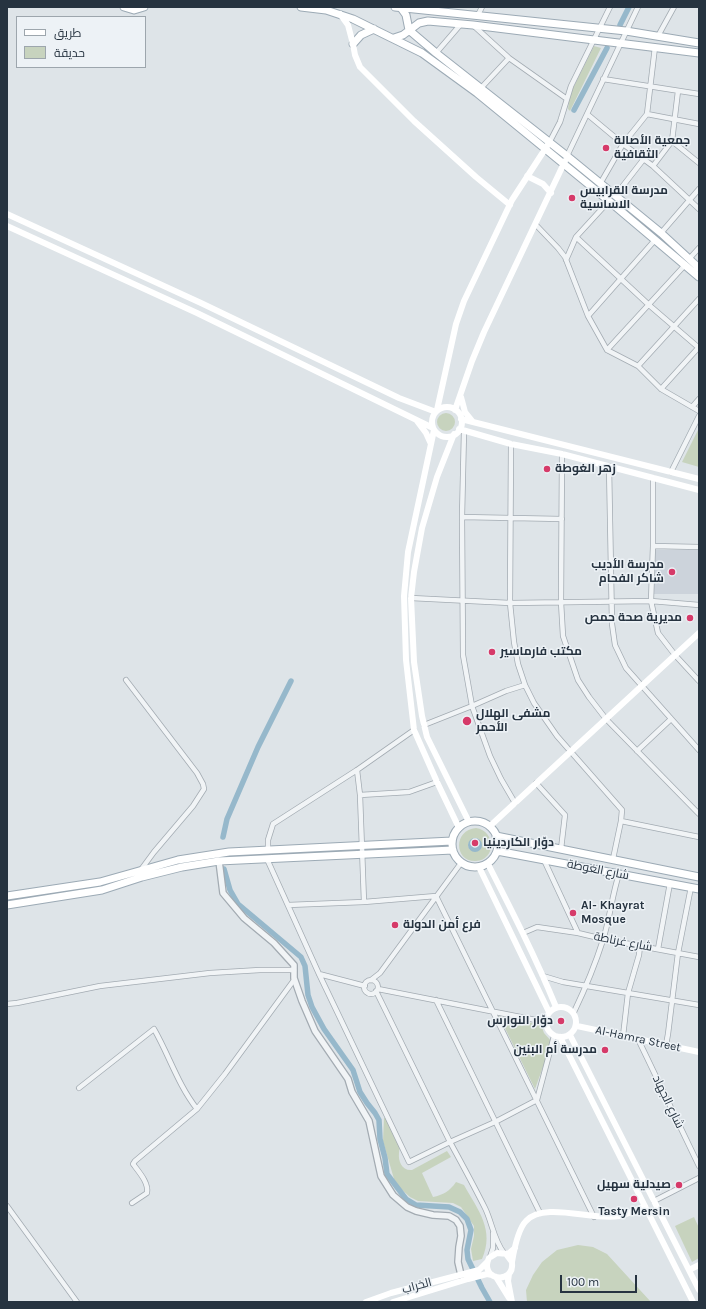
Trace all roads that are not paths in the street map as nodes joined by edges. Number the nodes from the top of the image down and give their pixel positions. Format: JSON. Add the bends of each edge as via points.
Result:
{"nodes":[{"id":1,"x":124,"y":7,"type":"edge"},
{"id":2,"x":145,"y":7,"type":"edge"},
{"id":3,"x":301,"y":7,"type":"edge"},
{"id":4,"x":398,"y":7,"type":"edge"},
{"id":5,"x":482,"y":7,"type":"edge"},
{"id":6,"x":610,"y":7,"type":"edge"},
{"id":7,"x":638,"y":7,"type":"edge"},
{"id":8,"x":674,"y":7,"type":"edge"},
{"id":9,"x":340,"y":14,"type":"junction"},
{"id":10,"x":478,"y":15,"type":"junction"},
{"id":11,"x":461,"y":24,"type":"junction"},
{"id":12,"x":473,"y":25,"type":"junction"},
{"id":13,"x":599,"y":28,"type":"junction"},
{"id":14,"x":374,"y":29,"type":"junction"},
{"id":15,"x":410,"y":30,"type":"junction"},
{"id":16,"x":626,"y":31,"type":"junction"},
{"id":17,"x":658,"y":36,"type":"junction"},
{"id":18,"x":394,"y":38,"type":"junction"},
{"id":19,"x":593,"y":39,"type":"junction"},
{"id":20,"x":620,"y":43,"type":"junction"},
{"id":21,"x":699,"y":43,"type":"edge"},
{"id":22,"x":353,"y":44,"type":"junction"},
{"id":23,"x":655,"y":47,"type":"junction"},
{"id":24,"x":436,"y":52,"type":"junction"},
{"id":25,"x":699,"y":53,"type":"edge"},
{"id":26,"x":509,"y":58,"type":"junction"},
{"id":27,"x":603,"y":79,"type":"junction"},
{"id":28,"x":649,"y":87,"type":"junction"},
{"id":29,"x":481,"y":88,"type":"junction"},
{"id":30,"x":678,"y":91,"type":"junction"},
{"id":31,"x":699,"y":94,"type":"edge"},
{"id":32,"x":566,"y":99,"type":"junction"},
{"id":33,"x":587,"y":114,"type":"junction"},
{"id":34,"x":647,"y":114,"type":"junction"},
{"id":35,"x":675,"y":119,"type":"junction"},
{"id":36,"x":699,"y":124,"type":"edge"},
{"id":37,"x":672,"y":141,"type":"junction"},
{"id":38,"x":623,"y":144,"type":"junction"},
{"id":39,"x":547,"y":146,"type":"junction"},
{"id":40,"x":567,"y":156,"type":"junction"},
{"id":41,"x":643,"y":160,"type":"junction"},
{"id":42,"x":699,"y":163,"type":"edge"},
{"id":43,"x":564,"y":165,"type":"junction"},
{"id":44,"x":653,"y":166,"type":"junction"},
{"id":45,"x":527,"y":176,"type":"junction"},
{"id":46,"x":600,"y":184,"type":"junction"},
{"id":47,"x":699,"y":189,"type":"edge"},
{"id":48,"x":550,"y":193,"type":"junction"},
{"id":49,"x":612,"y":198,"type":"junction"},
{"id":50,"x":690,"y":200,"type":"junction"},
{"id":51,"x":510,"y":205,"type":"junction"},
{"id":52,"x":699,"y":209,"type":"edge"},
{"id":53,"x":7,"y":214,"type":"edge"},
{"id":54,"x":536,"y":225,"type":"junction"},
{"id":55,"x":7,"y":226,"type":"edge"},
{"id":56,"x":661,"y":233,"type":"junction"},
{"id":57,"x":576,"y":238,"type":"junction"},
{"id":58,"x":655,"y":240,"type":"junction"},
{"id":59,"x":699,"y":248,"type":"edge"},
{"id":60,"x":566,"y":260,"type":"junction"},
{"id":61,"x":687,"y":262,"type":"junction"},
{"id":62,"x":699,"y":268,"type":"edge"},
{"id":63,"x":699,"y":277,"type":"edge"},
{"id":64,"x":622,"y":279,"type":"junction"},
{"id":65,"x":699,"y":299,"type":"edge"},
{"id":66,"x":649,"y":305,"type":"junction"},
{"id":67,"x":588,"y":316,"type":"junction"},
{"id":68,"x":673,"y":326,"type":"junction"},
{"id":69,"x":699,"y":348,"type":"edge"},
{"id":70,"x":606,"y":350,"type":"junction"},
{"id":71,"x":638,"y":366,"type":"junction"},
{"id":72,"x":661,"y":389,"type":"junction"},
{"id":73,"x":461,"y":393,"type":"junction"},
{"id":74,"x":699,"y":399,"type":"edge"},
{"id":75,"x":692,"y":407,"type":"junction"},
{"id":76,"x":455,"y":410,"type":"junction"},
{"id":77,"x":437,"y":411,"type":"junction"},
{"id":78,"x":699,"y":411,"type":"edge"},
{"id":79,"x":699,"y":416,"type":"edge"},
{"id":80,"x":461,"y":419,"type":"junction"},
{"id":81,"x":416,"y":420,"type":"junction"},
{"id":82,"x":473,"y":422,"type":"junction"},
{"id":83,"x":434,"y":429,"type":"junction"},
{"id":84,"x":459,"y":431,"type":"junction"},
{"id":85,"x":431,"y":444,"type":"junction"},
{"id":86,"x":511,"y":444,"type":"junction"},
{"id":87,"x":562,"y":454,"type":"junction"},
{"id":88,"x":609,"y":466,"type":"junction"},
{"id":89,"x":671,"y":472,"type":"junction"},
{"id":90,"x":653,"y":478,"type":"junction"},
{"id":91,"x":699,"y":479,"type":"edge"},
{"id":92,"x":699,"y":490,"type":"edge"},
{"id":93,"x":462,"y":517,"type":"junction"},
{"id":94,"x":511,"y":518,"type":"junction"},
{"id":95,"x":562,"y":519,"type":"junction"},
{"id":96,"x":653,"y":546,"type":"junction"},
{"id":97,"x":699,"y":546,"type":"edge"},
{"id":98,"x":411,"y":598,"type":"junction"},
{"id":99,"x":463,"y":600,"type":"junction"},
{"id":100,"x":611,"y":601,"type":"junction"},
{"id":101,"x":652,"y":601,"type":"junction"},
{"id":102,"x":561,"y":602,"type":"junction"},
{"id":103,"x":510,"y":603,"type":"junction"},
{"id":104,"x":699,"y":605,"type":"edge"},
{"id":105,"x":699,"y":633,"type":"edge"},
{"id":106,"x":675,"y":655,"type":"junction"},
{"id":107,"x":126,"y":680,"type":"dead end"},
{"id":108,"x":699,"y":681,"type":"edge"},
{"id":109,"x":525,"y":685,"type":"junction"},
{"id":110,"x":642,"y":686,"type":"junction"},
{"id":111,"x":472,"y":706,"type":"junction"},
{"id":112,"x":606,"y":719,"type":"junction"},
{"id":113,"x":671,"y":719,"type":"junction"},
{"id":114,"x":424,"y":725,"type":"junction"},
{"id":115,"x":414,"y":730,"type":"junction"},
{"id":116,"x":699,"y":750,"type":"edge"},
{"id":117,"x":637,"y":751,"type":"junction"},
{"id":118,"x":570,"y":752,"type":"junction"},
{"id":119,"x":357,"y":770,"type":"junction"},
{"id":120,"x":437,"y":782,"type":"junction"},
{"id":121,"x":536,"y":783,"type":"junction"},
{"id":122,"x":360,"y":796,"type":"junction"},
{"id":123,"x":515,"y":803,"type":"junction"},
{"id":124,"x":699,"y":814,"type":"edge"},
{"id":125,"x":622,"y":821,"type":"junction"},
{"id":126,"x":469,"y":822,"type":"junction"},
{"id":127,"x":490,"y":826,"type":"junction"},
{"id":128,"x":460,"y":828,"type":"junction"},
{"id":129,"x":496,"y":836,"type":"junction"},
{"id":130,"x":699,"y":837,"type":"edge"},
{"id":131,"x":452,"y":841,"type":"junction"},
{"id":132,"x":362,"y":845,"type":"junction"},
{"id":133,"x":268,"y":849,"type":"junction"},
{"id":134,"x":561,"y":849,"type":"junction"},
{"id":135,"x":453,"y":850,"type":"junction"},
{"id":136,"x":497,"y":851,"type":"junction"},
{"id":137,"x":362,"y":854,"type":"junction"},
{"id":138,"x":267,"y":859,"type":"junction"},
{"id":139,"x":613,"y":859,"type":"junction"},
{"id":140,"x":544,"y":860,"type":"junction"},
{"id":141,"x":219,"y":861,"type":"junction"},
{"id":142,"x":461,"y":863,"type":"junction"},
{"id":143,"x":488,"y":864,"type":"junction"},
{"id":144,"x":479,"y":867,"type":"junction"},
{"id":145,"x":140,"y":871,"type":"junction"},
{"id":146,"x":619,"y":874,"type":"junction"},
{"id":147,"x":699,"y":877,"type":"edge"},
{"id":148,"x":670,"y":883,"type":"junction"},
{"id":149,"x":691,"y":887,"type":"junction"},
{"id":150,"x":699,"y":889,"type":"edge"},
{"id":151,"x":7,"y":896,"type":"edge"},
{"id":152,"x":436,"y":896,"type":"junction"},
{"id":153,"x":364,"y":902,"type":"junction"},
{"id":154,"x":7,"y":905,"type":"edge"},
{"id":155,"x":288,"y":905,"type":"junction"},
{"id":156,"x":523,"y":933,"type":"junction"},
{"id":157,"x":578,"y":933,"type":"junction"},
{"id":158,"x":603,"y":939,"type":"junction"},
{"id":159,"x":640,"y":946,"type":"junction"},
{"id":160,"x":658,"y":949,"type":"junction"},
{"id":161,"x":678,"y":953,"type":"junction"},
{"id":162,"x":699,"y":957,"type":"edge"},
{"id":163,"x":294,"y":970,"type":"junction"},
{"id":164,"x":380,"y":972,"type":"junction"},
{"id":165,"x":319,"y":974,"type":"junction"},
{"id":166,"x":543,"y":976,"type":"junction"},
{"id":167,"x":294,"y":980,"type":"junction"},
{"id":168,"x":371,"y":980,"type":"junction"},
{"id":169,"x":365,"y":986,"type":"junction"},
{"id":170,"x":587,"y":986,"type":"junction"},
{"id":171,"x":377,"y":988,"type":"junction"},
{"id":172,"x":371,"y":993,"type":"junction"},
{"id":173,"x":628,"y":993,"type":"junction"},
{"id":174,"x":436,"y":1000,"type":"junction"},
{"id":175,"x":672,"y":1001,"type":"junction"},
{"id":176,"x":381,"y":1002,"type":"junction"},
{"id":177,"x":7,"y":1004,"type":"edge"},
{"id":178,"x":699,"y":1005,"type":"edge"},
{"id":179,"x":556,"y":1007,"type":"junction"},
{"id":180,"x":493,"y":1011,"type":"junction"},
{"id":181,"x":549,"y":1012,"type":"junction"},
{"id":182,"x":574,"y":1012,"type":"junction"},
{"id":183,"x":546,"y":1022,"type":"junction"},
{"id":184,"x":576,"y":1026,"type":"junction"},
{"id":185,"x":570,"y":1035,"type":"junction"},
{"id":186,"x":557,"y":1036,"type":"junction"},
{"id":187,"x":623,"y":1036,"type":"junction"},
{"id":188,"x":638,"y":1039,"type":"junction"},
{"id":189,"x":666,"y":1045,"type":"junction"},
{"id":190,"x":699,"y":1052,"type":"edge"},
{"id":191,"x":79,"y":1088,"type":"dead end"},
{"id":192,"x":537,"y":1100,"type":"junction"},
{"id":193,"x":196,"y":1109,"type":"junction"},
{"id":194,"x":495,"y":1122,"type":"junction"},
{"id":195,"x":450,"y":1142,"type":"junction"},
{"id":196,"x":699,"y":1166,"type":"edge"},
{"id":197,"x":699,"y":1178,"type":"edge"},
{"id":198,"x":654,"y":1201,"type":"junction"},
{"id":199,"x":132,"y":1203,"type":"dead end"},
{"id":200,"x":7,"y":1206,"type":"edge"},
{"id":201,"x":645,"y":1206,"type":"junction"},
{"id":202,"x":540,"y":1212,"type":"junction"},
{"id":203,"x":594,"y":1216,"type":"junction"},
{"id":204,"x":492,"y":1223,"type":"junction"},
{"id":205,"x":516,"y":1246,"type":"junction"},
{"id":206,"x":505,"y":1254,"type":"junction"},
{"id":207,"x":488,"y":1260,"type":"junction"},
{"id":208,"x":512,"y":1262,"type":"junction"},
{"id":209,"x":699,"y":1265,"type":"edge"},
{"id":210,"x":689,"y":1270,"type":"junction"},
{"id":211,"x":480,"y":1273,"type":"junction"},
{"id":212,"x":509,"y":1274,"type":"junction"},
{"id":213,"x":465,"y":1275,"type":"junction"},
{"id":214,"x":494,"y":1276,"type":"junction"},
{"id":215,"x":696,"y":1277,"type":"edge"},
{"id":216,"x":699,"y":1290,"type":"edge"},
{"id":217,"x":77,"y":1302,"type":"edge"},
{"id":218,"x":366,"y":1302,"type":"edge"},
{"id":219,"x":393,"y":1302,"type":"edge"},
{"id":220,"x":512,"y":1302,"type":"edge"},
{"id":221,"x":693,"y":1302,"type":"edge"}],
"edges":[{"from":1,"to":2,"type":"main road","via":[[134,10]]},
{"from":3,"to":9,"type":"main road"},
{"from":4,"to":10,"type":"main road"},
{"from":4,"to":15,"type":"main road","via":[[406,15]]},
{"from":5,"to":10,"type":"street"},
{"from":6,"to":13,"type":"street"},
{"from":7,"to":16,"type":"street"},
{"from":8,"to":17,"type":"street"},
{"from":9,"to":14,"type":"main road"},
{"from":9,"to":22,"type":"main road","via":[[348,25]]},
{"from":10,"to":13,"type":"main road"},
{"from":11,"to":12,"type":"main road"},
{"from":11,"to":15,"type":"main road","via":[[428,21],[419,23]]},
{"from":11,"to":24,"type":"street"},
{"from":12,"to":19,"type":"main road"},
{"from":12,"to":26,"type":"street"},
{"from":13,"to":16,"type":"main road"},
{"from":13,"to":19,"type":"street"},
{"from":14,"to":18,"type":"main road"},
{"from":14,"to":22,"type":"main road","via":[[361,34]]},
{"from":15,"to":18,"type":"main road"},
{"from":15,"to":24,"type":"main road"},
{"from":16,"to":17,"type":"main road"},
{"from":16,"to":20,"type":"street"},
{"from":17,"to":21,"type":"main road"},
{"from":18,"to":39,"type":"main road","via":[[422,53]]},
{"from":19,"to":20,"type":"main road"},
{"from":19,"to":32,"type":"street"},
{"from":20,"to":23,"type":"main road"},
{"from":20,"to":27,"type":"street"},
{"from":22,"to":51,"type":"main road","via":[[360,67],[414,121]]},
{"from":23,"to":25,"type":"main road"},
{"from":23,"to":28,"type":"street"},
{"from":24,"to":29,"type":"main road"},
{"from":26,"to":29,"type":"street"},
{"from":26,"to":32,"type":"street"},
{"from":27,"to":28,"type":"street"},
{"from":27,"to":33,"type":"street"},
{"from":28,"to":30,"type":"street"},
{"from":28,"to":34,"type":"street"},
{"from":29,"to":39,"type":"main road"},
{"from":30,"to":31,"type":"street"},
{"from":30,"to":35,"type":"street"},
{"from":32,"to":39,"type":"street","via":[[560,122]]},
{"from":33,"to":38,"type":"street"},
{"from":33,"to":40,"type":"street"},
{"from":34,"to":35,"type":"street"},
{"from":34,"to":38,"type":"street"},
{"from":35,"to":36,"type":"street"},
{"from":35,"to":37,"type":"street"},
{"from":37,"to":42,"type":"street"},
{"from":37,"to":44,"type":"street"},
{"from":38,"to":41,"type":"street"},
{"from":38,"to":46,"type":"street"},
{"from":39,"to":40,"type":"main road"},
{"from":39,"to":43,"type":"main road"},
{"from":39,"to":45,"type":"main road"},
{"from":40,"to":43,"type":"main road"},
{"from":40,"to":46,"type":"main road"},
{"from":41,"to":44,"type":"street"},
{"from":41,"to":49,"type":"street"},
{"from":43,"to":48,"type":"main road"},
{"from":43,"to":49,"type":"main road"},
{"from":44,"to":50,"type":"street"},
{"from":45,"to":48,"type":"main road","via":[[538,181]]},
{"from":45,"to":51,"type":"main road"},
{"from":46,"to":49,"type":"main road"},
{"from":47,"to":50,"type":"street"},
{"from":48,"to":54,"type":"main road"},
{"from":49,"to":56,"type":"main road"},
{"from":49,"to":57,"type":"street"},
{"from":49,"to":58,"type":"main road"},
{"from":50,"to":52,"type":"street"},
{"from":50,"to":56,"type":"street"},
{"from":51,"to":77,"type":"main road","via":[[458,317]]},
{"from":53,"to":77,"type":"main road","via":[[399,398]]},
{"from":54,"to":60,"type":"street"},
{"from":54,"to":73,"type":"main road","via":[[484,332]]},
{"from":55,"to":81,"type":"main road","via":[[198,313]]},
{"from":56,"to":61,"type":"main road"},
{"from":57,"to":60,"type":"street"},
{"from":57,"to":64,"type":"street"},
{"from":58,"to":61,"type":"main road"},
{"from":58,"to":64,"type":"street"},
{"from":59,"to":61,"type":"street"},
{"from":60,"to":67,"type":"street"},
{"from":61,"to":62,"type":"main road"},
{"from":61,"to":63,"type":"main road"},
{"from":61,"to":66,"type":"street"},
{"from":64,"to":66,"type":"street"},
{"from":64,"to":67,"type":"street"},
{"from":65,"to":68,"type":"street"},
{"from":66,"to":68,"type":"street"},
{"from":66,"to":70,"type":"street"},
{"from":67,"to":70,"type":"street"},
{"from":68,"to":69,"type":"street"},
{"from":68,"to":71,"type":"street"},
{"from":69,"to":72,"type":"street"},
{"from":70,"to":71,"type":"street"},
{"from":71,"to":72,"type":"street"},
{"from":72,"to":75,"type":"street"},
{"from":73,"to":76,"type":"main road"},
{"from":73,"to":82,"type":"main road","via":[[464,412]]},
{"from":74,"to":75,"type":"street"},
{"from":75,"to":78,"type":"street"},
{"from":76,"to":77,"type":"main road","via":[[446,407]]},
{"from":76,"to":80,"type":"main road"},
{"from":77,"to":83,"type":"main road","via":[[432,419]]},
{"from":79,"to":89,"type":"street"},
{"from":80,"to":82,"type":"main road"},
{"from":80,"to":84,"type":"main road"},
{"from":81,"to":83,"type":"main road"},
{"from":81,"to":85,"type":"main road"},
{"from":82,"to":89,"type":"main road"},
{"from":83,"to":84,"type":"main road","via":[[444,436]]},
{"from":83,"to":85,"type":"main road"},
{"from":84,"to":86,"type":"main road"},
{"from":84,"to":93,"type":"street"},
{"from":84,"to":98,"type":"main road","via":[[437,477],[422,528]]},
{"from":85,"to":115,"type":"main road","via":[[408,552],[404,596],[406,660]]},
{"from":86,"to":87,"type":"main road"},
{"from":86,"to":94,"type":"street"},
{"from":87,"to":88,"type":"main road"},
{"from":87,"to":95,"type":"street"},
{"from":88,"to":90,"type":"main road"},
{"from":88,"to":100,"type":"street"},
{"from":89,"to":91,"type":"main road"},
{"from":90,"to":92,"type":"main road"},
{"from":90,"to":96,"type":"street"},
{"from":93,"to":94,"type":"street"},
{"from":93,"to":99,"type":"street"},
{"from":94,"to":95,"type":"street"},
{"from":94,"to":103,"type":"street"},
{"from":95,"to":102,"type":"street"},
{"from":96,"to":97,"type":"street"},
{"from":96,"to":101,"type":"street"},
{"from":98,"to":99,"type":"street"},
{"from":98,"to":114,"type":"main road","via":[[414,662]]},
{"from":99,"to":103,"type":"street"},
{"from":99,"to":111,"type":"street","via":[[463,655]]},
{"from":100,"to":101,"type":"street"},
{"from":100,"to":102,"type":"street"},
{"from":100,"to":110,"type":"street","via":[[615,645],[626,668]]},
{"from":101,"to":104,"type":"street"},
{"from":101,"to":106,"type":"street","via":[[658,633]]},
{"from":102,"to":103,"type":"street"},
{"from":102,"to":112,"type":"street","via":[[563,636],[578,680]]},
{"from":103,"to":109,"type":"street","via":[[518,664]]},
{"from":105,"to":106,"type":"main road"},
{"from":106,"to":108,"type":"street"},
{"from":106,"to":110,"type":"main road"},
{"from":107,"to":145,"type":"street","via":[[197,774],[204,789]]},
{"from":109,"to":111,"type":"street"},
{"from":109,"to":118,"type":"street","via":[[534,703]]},
{"from":110,"to":112,"type":"main road"},
{"from":110,"to":113,"type":"street"},
{"from":111,"to":114,"type":"street"},
{"from":111,"to":123,"type":"street","via":[[490,756]]},
{"from":112,"to":117,"type":"street"},
{"from":112,"to":118,"type":"main road"},
{"from":113,"to":116,"type":"street"},
{"from":113,"to":117,"type":"street"},
{"from":114,"to":126,"type":"main road","via":[[427,737]]},
{"from":115,"to":119,"type":"street"},
{"from":115,"to":120,"type":"main road"},
{"from":117,"to":124,"type":"street"},
{"from":118,"to":121,"type":"main road"},
{"from":118,"to":125,"type":"street","via":[[622,810]]},
{"from":119,"to":122,"type":"street"},
{"from":119,"to":133,"type":"street","via":[[273,824]]},
{"from":120,"to":122,"type":"street","via":[[409,792]]},
{"from":120,"to":128,"type":"main road"},
{"from":121,"to":123,"type":"main road"},
{"from":121,"to":134,"type":"street","via":[[565,815]]},
{"from":122,"to":132,"type":"street"},
{"from":123,"to":127,"type":"main road"},
{"from":125,"to":130,"type":"street"},
{"from":125,"to":139,"type":"street"},
{"from":126,"to":127,"type":"main road","via":[[480,822]]},
{"from":126,"to":128,"type":"main road"},
{"from":127,"to":129,"type":"main road"},
{"from":128,"to":131,"type":"main road"},
{"from":129,"to":134,"type":"main road"},
{"from":129,"to":136,"type":"main road"},
{"from":131,"to":132,"type":"main road"},
{"from":131,"to":135,"type":"main road"},
{"from":132,"to":133,"type":"main road"},
{"from":132,"to":137,"type":"street"},
{"from":133,"to":145,"type":"main road","via":[[178,860]]},
{"from":134,"to":139,"type":"main road"},
{"from":135,"to":137,"type":"main road"},
{"from":135,"to":142,"type":"main road"},
{"from":136,"to":140,"type":"main road","name":"شارع الغوطة"},
{"from":136,"to":143,"type":"main road"},
{"from":137,"to":138,"type":"main road"},
{"from":137,"to":153,"type":"street"},
{"from":138,"to":141,"type":"main road"},
{"from":138,"to":155,"type":"street"},
{"from":139,"to":147,"type":"main road"},
{"from":140,"to":146,"type":"main road","name":"شارع الغوطة"},
{"from":140,"to":157,"type":"street"},
{"from":141,"to":154,"type":"main road","via":[[142,877],[102,890]]},
{"from":141,"to":163,"type":"street","via":[[223,893],[244,918],[274,943],[294,965]]},
{"from":142,"to":144,"type":"main road","via":[[472,868]]},
{"from":142,"to":152,"type":"street"},
{"from":143,"to":144,"type":"main road"},
{"from":143,"to":156,"type":"main road"},
{"from":144,"to":181,"type":"main road"},
{"from":145,"to":151,"type":"main road","via":[[100,882]]},
{"from":146,"to":148,"type":"main road","name":"شارع الغوطة"},
{"from":146,"to":158,"type":"street"},
{"from":148,"to":149,"type":"main road","name":"شارع الغوطة"},
{"from":148,"to":160,"type":"street"},
{"from":149,"to":150,"type":"main road","name":"شارع الغوطة"},
{"from":149,"to":161,"type":"street"},
{"from":152,"to":153,"type":"street"},
{"from":152,"to":164,"type":"street"},
{"from":152,"to":180,"type":"street"},
{"from":153,"to":155,"type":"street"},
{"from":155,"to":165,"type":"street"},
{"from":156,"to":157,"type":"street","name":"شارع غرناطة","via":[[537,927]]},
{"from":156,"to":166,"type":"main road"},
{"from":157,"to":158,"type":"street","name":"شارع غرناطة"},
{"from":158,"to":159,"type":"street","name":"شارع غرناطة"},
{"from":158,"to":170,"type":"street"},
{"from":159,"to":160,"type":"street","name":"شارع غرناطة"},
{"from":159,"to":173,"type":"street"},
{"from":160,"to":161,"type":"street","name":"شارع غرناطة"},
{"from":161,"to":162,"type":"street","name":"شارع غرناطة"},
{"from":161,"to":175,"type":"street"},
{"from":163,"to":167,"type":"street"},
{"from":163,"to":177,"type":"street","via":[[210,974],[100,986]]},
{"from":164,"to":168,"type":"street"},
{"from":164,"to":171,"type":"street"},
{"from":165,"to":169,"type":"street"},
{"from":165,"to":195,"type":"street","via":[[409,1162]]},
{"from":166,"to":170,"type":"street"},
{"from":166,"to":179,"type":"main road"},
{"from":167,"to":193,"type":"street"},
{"from":167,"to":213,"type":"street","via":[[315,1031],[348,1079],[352,1092],[369,1121],[381,1176],[387,1188],[407,1207],[433,1215],[449,1216],[456,1220],[460,1226],[461,1236],[458,1262]]},
{"from":168,"to":169,"type":"street"},
{"from":168,"to":171,"type":"street"},
{"from":169,"to":172,"type":"street"},
{"from":170,"to":173,"type":"street"},
{"from":170,"to":182,"type":"street"},
{"from":171,"to":172,"type":"street"},
{"from":171,"to":174,"type":"street"},
{"from":171,"to":176,"type":"street"},
{"from":172,"to":176,"type":"street"},
{"from":173,"to":175,"type":"street"},
{"from":173,"to":187,"type":"street"},
{"from":174,"to":180,"type":"street"},
{"from":174,"to":194,"type":"street"},
{"from":175,"to":178,"type":"street"},
{"from":175,"to":189,"type":"street"},
{"from":176,"to":195,"type":"street"},
{"from":179,"to":181,"type":"main road"},
{"from":179,"to":182,"type":"main road","via":[[566,1007]]},
{"from":180,"to":183,"type":"street"},
{"from":180,"to":192,"type":"street"},
{"from":181,"to":183,"type":"main road"},
{"from":182,"to":184,"type":"main road"},
{"from":183,"to":186,"type":"main road","via":[[548,1030]]},
{"from":184,"to":185,"type":"main road"},
{"from":184,"to":187,"type":"main road","name":"Al-Hamra Street"},
{"from":185,"to":186,"type":"main road"},
{"from":185,"to":198,"type":"main road"},
{"from":186,"to":192,"type":"street"},
{"from":186,"to":201,"type":"main road"},
{"from":187,"to":188,"type":"main road","name":"Al-Hamra Street"},
{"from":188,"to":189,"type":"main road","name":"Al-Hamra Street"},
{"from":188,"to":196,"type":"street","name":"شارع الجهاد"},
{"from":189,"to":190,"type":"main road","name":"Al-Hamra Street"},
{"from":191,"to":193,"type":"street","via":[[154,1029]]},
{"from":192,"to":194,"type":"street"},
{"from":192,"to":203,"type":"street"},
{"from":193,"to":199,"type":"street","via":[[135,1161],[133,1164],[148,1188],[147,1193]]},
{"from":194,"to":195,"type":"street"},
{"from":194,"to":202,"type":"street"},
{"from":195,"to":204,"type":"street"},
{"from":197,"to":198,"type":"street"},
{"from":198,"to":210,"type":"main road"},
{"from":200,"to":217,"type":"street"},
{"from":201,"to":203,"type":"main road","via":[[619,1216]]},
{"from":201,"to":221,"type":"main road"},
{"from":202,"to":203,"type":"main road"},
{"from":202,"to":205,"type":"main road","via":[[526,1221]]},
{"from":204,"to":206,"type":"street","via":[[498,1243]]},
{"from":204,"to":207,"type":"street","via":[[493,1248]]},
{"from":205,"to":206,"type":"main road","via":[[510,1253]]},
{"from":205,"to":208,"type":"main road"},
{"from":206,"to":207,"type":"main road","via":[[495,1253]]},
{"from":206,"to":208,"type":"main road"},
{"from":207,"to":211,"type":"main road"},
{"from":207,"to":214,"type":"main road","via":[[488,1269]]},
{"from":208,"to":212,"type":"main road"},
{"from":209,"to":210,"type":"main road"},
{"from":210,"to":215,"type":"main road"},
{"from":211,"to":213,"type":"main road"},
{"from":211,"to":214,"type":"main road"},
{"from":212,"to":214,"type":"main road","via":[[504,1277]]},
{"from":212,"to":220,"type":"main road"},
{"from":213,"to":218,"type":"main road","name":"الخراب","via":[[391,1293]]},
{"from":213,"to":219,"type":"main road"},
{"from":214,"to":220,"type":"main road"},
{"from":215,"to":216,"type":"main road"}]}
